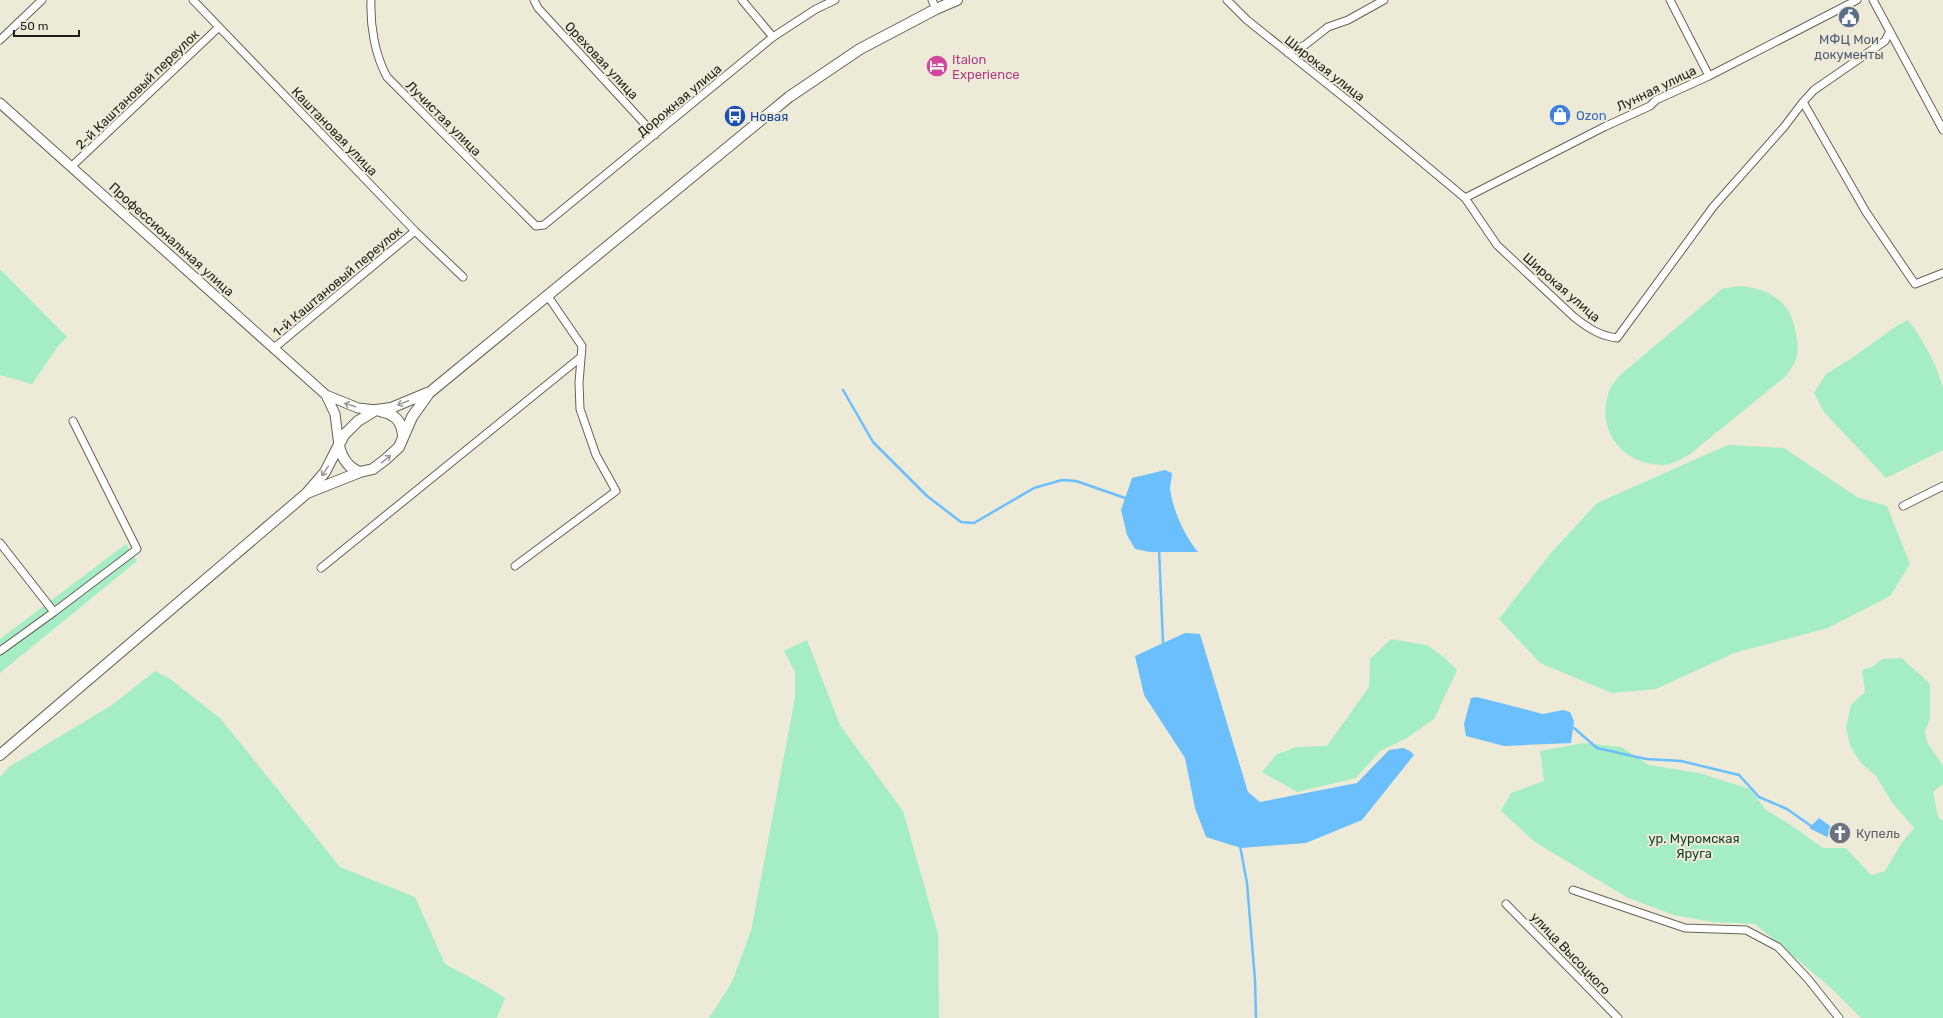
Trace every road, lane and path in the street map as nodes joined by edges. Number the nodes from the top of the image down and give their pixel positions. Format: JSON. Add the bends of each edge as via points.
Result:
{"nodes":[{"id":1,"x":42,"y":0,"type":"edge"},
{"id":2,"x":193,"y":0,"type":"edge"},
{"id":3,"x":371,"y":0,"type":"edge"},
{"id":4,"x":534,"y":0,"type":"edge"},
{"id":5,"x":742,"y":0,"type":"edge"},
{"id":6,"x":835,"y":0,"type":"edge"},
{"id":7,"x":957,"y":0,"type":"edge"},
{"id":8,"x":1227,"y":0,"type":"edge"},
{"id":9,"x":1384,"y":0,"type":"edge"},
{"id":10,"x":1670,"y":0,"type":"edge"},
{"id":11,"x":1857,"y":0,"type":"edge"},
{"id":12,"x":1873,"y":0,"type":"edge"},
{"id":13,"x":934,"y":4,"type":"edge"},
{"id":14,"x":219,"y":27,"type":"junction"},
{"id":15,"x":1890,"y":31,"type":"junction"},
{"id":16,"x":773,"y":37,"type":"junction"},
{"id":17,"x":0,"y":40,"type":"edge"},
{"id":18,"x":1288,"y":54,"type":"junction"},
{"id":19,"x":1709,"y":76,"type":"junction"},
{"id":20,"x":0,"y":102,"type":"edge"},
{"id":21,"x":1803,"y":102,"type":"junction"},
{"id":22,"x":1943,"y":130,"type":"edge"},
{"id":23,"x":655,"y":135,"type":"junction"},
{"id":24,"x":71,"y":167,"type":"junction"},
{"id":25,"x":1465,"y":198,"type":"junction"},
{"id":26,"x":544,"y":225,"type":"joint"},
{"id":27,"x":415,"y":232,"type":"junction"},
{"id":28,"x":1943,"y":273,"type":"edge"},
{"id":29,"x":463,"y":277,"type":"dead end"},
{"id":30,"x":547,"y":295,"type":"junction"},
{"id":31,"x":274,"y":348,"type":"junction"},
{"id":32,"x":582,"y":357,"type":"junction"},
{"id":33,"x":429,"y":392,"type":"junction"},
{"id":34,"x":326,"y":395,"type":"junction"},
{"id":35,"x":376,"y":410,"type":"junction"},
{"id":36,"x":73,"y":421,"type":"dead end"},
{"id":37,"x":403,"y":436,"type":"junction"},
{"id":38,"x":339,"y":446,"type":"junction"},
{"id":39,"x":360,"y":472,"type":"junction"},
{"id":40,"x":1943,"y":486,"type":"edge"},
{"id":41,"x":307,"y":493,"type":"junction"},
{"id":42,"x":1903,"y":506,"type":"dead end"},
{"id":43,"x":0,"y":543,"type":"edge"},
{"id":44,"x":515,"y":566,"type":"dead end"},
{"id":45,"x":321,"y":568,"type":"dead end"},
{"id":46,"x":54,"y":612,"type":"junction"},
{"id":47,"x":0,"y":651,"type":"edge"},
{"id":48,"x":0,"y":755,"type":"edge"},
{"id":49,"x":1573,"y":890,"type":"dead end"},
{"id":50,"x":1506,"y":904,"type":"dead end"},
{"id":51,"x":1618,"y":1018,"type":"edge"},
{"id":52,"x":1839,"y":1018,"type":"edge"}],
"edges":[{"from":1,"to":17,"type":"street"},
{"from":2,"to":14,"type":"street","name":"Каштановая улица"},
{"from":3,"to":26,"type":"street","name":"Лучистая улица","via":[[375,45],[379,63],[387,77],[528,220],[536,226]]},
{"from":4,"to":23,"type":"street","name":"Ореховая улица","via":[[538,8]]},
{"from":5,"to":16,"type":"street"},
{"from":6,"to":16,"type":"street","name":"Дорожная улица","via":[[816,9]]},
{"from":7,"to":13,"type":"main road"},
{"from":8,"to":18,"type":"street","name":"Широкая улица"},
{"from":9,"to":18,"type":"street","via":[[1348,20],[1328,27],[1305,45]]},
{"from":10,"to":19,"type":"street"},
{"from":11,"to":19,"type":"street","name":"Лунная улица"},
{"from":12,"to":15,"type":"street"},
{"from":13,"to":30,"type":"main road","via":[[860,49],[789,97]]},
{"from":14,"to":24,"type":"street","name":"2-й Каштановый переулок"},
{"from":14,"to":27,"type":"street","name":"Каштановая улица"},
{"from":15,"to":21,"type":"street","name":"Широкая улица","via":[[1885,41],[1814,90]]},
{"from":15,"to":22,"type":"street"},
{"from":16,"to":23,"type":"street","name":"Дорожная улица"},
{"from":18,"to":25,"type":"street","name":"Широкая улица"},
{"from":19,"to":25,"type":"street","name":"Лунная улица","via":[[1656,100],[1650,106]]},
{"from":20,"to":24,"type":"street","name":"Профессиональная улица"},
{"from":21,"to":25,"type":"street","name":"Широкая улица","via":[[1713,207],[1617,338],[1587,328],[1574,317],[1497,245]]},
{"from":21,"to":28,"type":"street","via":[[1866,212],[1915,284]]},
{"from":23,"to":26,"type":"street","name":"Дорожная улица"},
{"from":24,"to":31,"type":"street","name":"Профессиональная улица"},
{"from":27,"to":29,"type":"street","name":"Каштановая улица"},
{"from":27,"to":31,"type":"street","name":"1-й Каштановый переулок"},
{"from":30,"to":32,"type":"street","via":[[582,346]]},
{"from":30,"to":33,"type":"main road"},
{"from":31,"to":34,"type":"street","name":"Профессиональная улица"},
{"from":32,"to":44,"type":"street","via":[[580,409],[596,455],[616,491]]},
{"from":32,"to":45,"type":"street"},
{"from":33,"to":35,"type":"main road","one_way":true,"via":[[391,408]]},
{"from":33,"to":37,"type":"main road"},
{"from":35,"to":34,"type":"street","one_way":true,"via":[[358,408]]},
{"from":34,"to":38,"type":"street","via":[[334,414]]},
{"from":35,"to":37,"type":"main road","via":[[395,416]]},
{"from":35,"to":38,"type":"main road","via":[[348,431]]},
{"from":36,"to":46,"type":"street","via":[[137,549]]},
{"from":39,"to":37,"type":"main road","one_way":true,"via":[[373,469],[390,455],[399,447]]},
{"from":38,"to":39,"type":"main road","via":[[349,465]]},
{"from":38,"to":41,"type":"main road","one_way":true,"via":[[325,472]]},
{"from":39,"to":41,"type":"main road"},
{"from":40,"to":42,"type":"street"},
{"from":41,"to":48,"type":"main road"},
{"from":43,"to":46,"type":"street"},
{"from":46,"to":47,"type":"street"},
{"from":49,"to":52,"type":"street","via":[[1685,928],[1746,930],[1778,947]]},
{"from":50,"to":51,"type":"street","name":"улица Высоцкого"}]}
